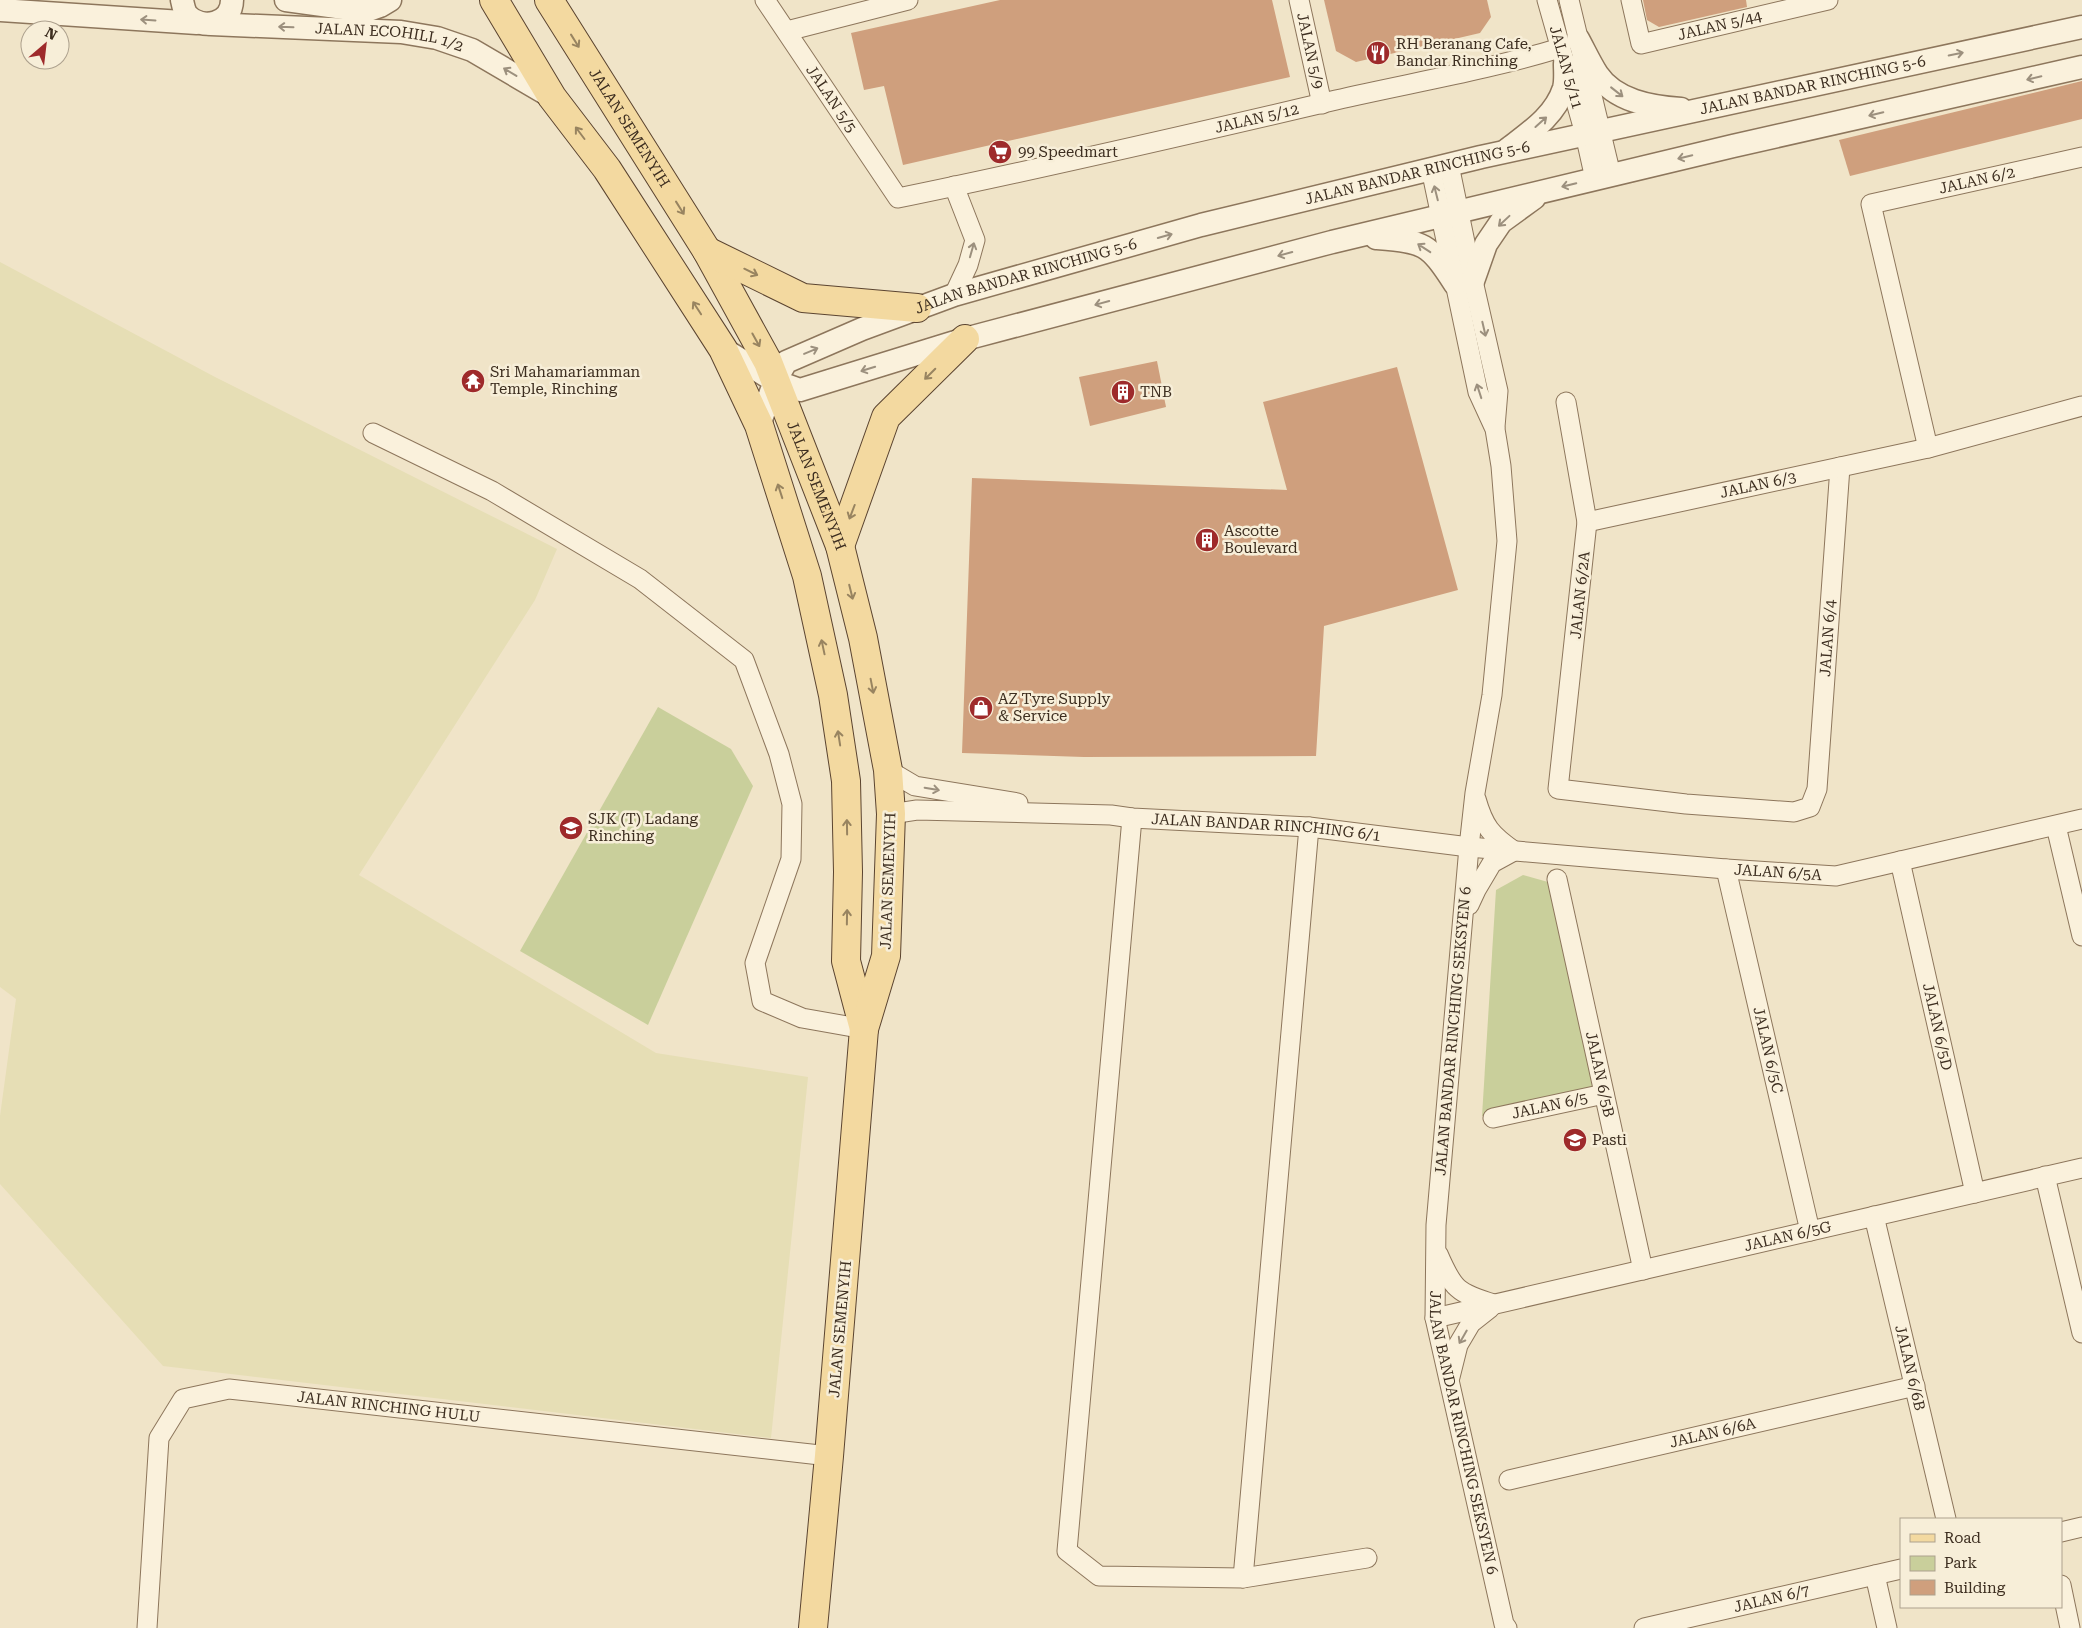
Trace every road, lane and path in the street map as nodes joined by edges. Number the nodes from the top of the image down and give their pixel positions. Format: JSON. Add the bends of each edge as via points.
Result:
{"nodes":[{"id":1,"x":182,"y":0,"type":"edge"},
{"id":2,"x":232,"y":0,"type":"edge"},
{"id":3,"x":286,"y":0,"type":"edge"},
{"id":4,"x":390,"y":0,"type":"edge"},
{"id":5,"x":494,"y":0,"type":"edge"},
{"id":6,"x":549,"y":0,"type":"edge"},
{"id":7,"x":765,"y":0,"type":"edge"},
{"id":8,"x":908,"y":0,"type":"edge"},
{"id":9,"x":1299,"y":0,"type":"edge"},
{"id":10,"x":1547,"y":0,"type":"edge"},
{"id":11,"x":1569,"y":0,"type":"edge"},
{"id":12,"x":1631,"y":0,"type":"edge"},
{"id":13,"x":1828,"y":0,"type":"edge"},
{"id":14,"x":1801,"y":3,"type":"edge"},
{"id":15,"x":0,"y":10,"type":"edge"},
{"id":16,"x":204,"y":24,"type":"junction"},
{"id":17,"x":2082,"y":26,"type":"edge"},
{"id":18,"x":787,"y":31,"type":"junction"},
{"id":19,"x":1568,"y":50,"type":"junction"},
{"id":20,"x":2082,"y":68,"type":"edge"},
{"id":21,"x":552,"y":97,"type":"junction"},
{"id":22,"x":1322,"y":104,"type":"junction"},
{"id":23,"x":1696,"y":111,"type":"junction"},
{"id":24,"x":1593,"y":133,"type":"junction"},
{"id":25,"x":1503,"y":153,"type":"junction"},
{"id":26,"x":2082,"y":157,"type":"edge"},
{"id":27,"x":1440,"y":167,"type":"junction"},
{"id":28,"x":1603,"y":177,"type":"junction"},
{"id":29,"x":954,"y":186,"type":"junction"},
{"id":30,"x":1542,"y":192,"type":"junction"},
{"id":31,"x":898,"y":198,"type":"joint"},
{"id":32,"x":1450,"y":214,"type":"junction"},
{"id":33,"x":1358,"y":236,"type":"junction"},
{"id":34,"x":707,"y":251,"type":"junction"},
{"id":35,"x":1464,"y":283,"type":"junction"},
{"id":36,"x":954,"y":295,"type":"junction"},
{"id":37,"x":917,"y":308,"type":"junction"},
{"id":38,"x":965,"y":339,"type":"junction"},
{"id":39,"x":724,"y":349,"type":"junction"},
{"id":40,"x":775,"y":380,"type":"junction"},
{"id":41,"x":1566,"y":402,"type":"dead end"},
{"id":42,"x":2082,"y":406,"type":"edge"},
{"id":43,"x":759,"y":425,"type":"junction"},
{"id":44,"x":373,"y":433,"type":"dead end"},
{"id":45,"x":1928,"y":448,"type":"junction"},
{"id":46,"x":1840,"y":467,"type":"junction"},
{"id":47,"x":1588,"y":522,"type":"junction"},
{"id":48,"x":840,"y":546,"type":"junction"},
{"id":49,"x":888,"y":770,"type":"junction"},
{"id":50,"x":1558,"y":789,"type":"joint"},
{"id":51,"x":1475,"y":793,"type":"junction"},
{"id":52,"x":891,"y":814,"type":"junction"},
{"id":53,"x":1063,"y":815,"type":"junction"},
{"id":54,"x":1132,"y":818,"type":"junction"},
{"id":55,"x":2082,"y":820,"type":"edge"},
{"id":56,"x":2056,"y":826,"type":"junction"},
{"id":57,"x":1309,"y":827,"type":"junction"},
{"id":58,"x":1469,"y":847,"type":"junction"},
{"id":59,"x":1514,"y":851,"type":"junction"},
{"id":60,"x":1900,"y":861,"type":"junction"},
{"id":61,"x":1726,"y":869,"type":"junction"},
{"id":62,"x":1557,"y":879,"type":"dead end"},
{"id":63,"x":1463,"y":920,"type":"junction"},
{"id":64,"x":2082,"y":936,"type":"edge"},
{"id":65,"x":864,"y":1029,"type":"junction"},
{"id":66,"x":1604,"y":1094,"type":"junction"},
{"id":67,"x":1493,"y":1118,"type":"dead end"},
{"id":68,"x":2082,"y":1168,"type":"edge"},
{"id":69,"x":2045,"y":1176,"type":"junction"},
{"id":70,"x":1975,"y":1193,"type":"junction"},
{"id":71,"x":1874,"y":1216,"type":"junction"},
{"id":72,"x":1810,"y":1231,"type":"junction"},
{"id":73,"x":1436,"y":1248,"type":"junction"},
{"id":74,"x":1643,"y":1270,"type":"junction"},
{"id":75,"x":1495,"y":1304,"type":"junction"},
{"id":76,"x":1435,"y":1318,"type":"junction"},
{"id":77,"x":2082,"y":1333,"type":"edge"},
{"id":78,"x":1449,"y":1382,"type":"junction"},
{"id":79,"x":1914,"y":1386,"type":"junction"},
{"id":80,"x":829,"y":1456,"type":"junction"},
{"id":81,"x":1509,"y":1480,"type":"dead end"},
{"id":82,"x":1946,"y":1518,"type":"edge"},
{"id":83,"x":2082,"y":1527,"type":"edge"},
{"id":84,"x":2062,"y":1532,"type":"edge"},
{"id":85,"x":1367,"y":1558,"type":"dead end"},
{"id":86,"x":1900,"y":1569,"type":"edge"},
{"id":87,"x":1875,"y":1575,"type":"junction"},
{"id":88,"x":1243,"y":1578,"type":"junction"},
{"id":89,"x":2062,"y":1590,"type":"edge"},
{"id":90,"x":1716,"y":1620,"type":"edge"},
{"id":91,"x":147,"y":1628,"type":"edge"},
{"id":92,"x":812,"y":1628,"type":"edge"},
{"id":93,"x":1507,"y":1628,"type":"edge"},
{"id":94,"x":1644,"y":1628,"type":"edge"},
{"id":95,"x":1887,"y":1628,"type":"edge"},
{"id":96,"x":2070,"y":1628,"type":"edge"}],
"edges":[{"from":1,"to":16,"type":"street","via":[[186,14]]},
{"from":2,"to":16,"type":"street","via":[[224,18]]},
{"from":3,"to":4,"type":"street","name":"JALAN ECOHILL 1/2","via":[[366,11]]},
{"from":5,"to":21,"type":"main road","name":"JALAN SEMENYIH"},
{"from":6,"to":34,"type":"main road","name":"JALAN SEMENYIH","one_way":true},
{"from":7,"to":18,"type":"street","name":"JALAN 5/5"},
{"from":8,"to":18,"type":"street"},
{"from":9,"to":22,"type":"street","name":"JALAN 5/9"},
{"from":10,"to":19,"type":"street","name":"JALAN 5/11"},
{"from":11,"to":19,"type":"street"},
{"from":12,"to":14,"type":"street","name":"JALAN 5/44","via":[[1641,44]]},
{"from":13,"to":14,"type":"street","name":"JALAN 5/44"},
{"from":16,"to":15,"type":"street","name":"JALAN ECOHILL 1/2","one_way":true},
{"from":21,"to":16,"type":"street","name":"JALAN ECOHILL 1/2","one_way":true,"via":[[472,50],[437,38],[401,32]]},
{"from":23,"to":17,"type":"street","name":"JALAN BANDAR RINCHING 5-6","one_way":true},
{"from":18,"to":31,"type":"street","name":"JALAN 5/5"},
{"from":19,"to":22,"type":"street","name":"JALAN 5/12"},
{"from":19,"to":23,"type":"street","one_way":true,"via":[[1620,96],[1647,104]]},
{"from":19,"to":24,"type":"street","name":"JALAN 5/11"},
{"from":19,"to":24,"type":"street"},
{"from":25,"to":19,"type":"street","one_way":true,"via":[[1544,120],[1556,106],[1564,86]]},
{"from":20,"to":28,"type":"street","one_way":true},
{"from":39,"to":21,"type":"main road","name":"JALAN SEMENYIH","one_way":true,"via":[[607,170]]},
{"from":22,"to":29,"type":"street","name":"JALAN 5/12"},
{"from":23,"to":24,"type":"street","name":"JALAN BANDAR RINCHING 5-6"},
{"from":24,"to":25,"type":"street","name":"JALAN BANDAR RINCHING 5-6"},
{"from":24,"to":28,"type":"street"},
{"from":25,"to":27,"type":"street","name":"JALAN BANDAR RINCHING 5-6"},
{"from":26,"to":45,"type":"street","name":"JALAN 6/2","via":[[1871,204]]},
{"from":27,"to":32,"type":"street","name":"JALAN BANDAR RINCHING SEKSYEN 6"},
{"from":36,"to":27,"type":"street","name":"JALAN BANDAR RINCHING 5-6","one_way":true,"via":[[1201,225]]},
{"from":28,"to":30,"type":"street","one_way":true},
{"from":29,"to":31,"type":"street","name":"JALAN 5/12"},
{"from":36,"to":29,"type":"street","one_way":true,"via":[[975,240]]},
{"from":30,"to":32,"type":"street"},
{"from":30,"to":35,"type":"street","one_way":true,"via":[[1501,222]]},
{"from":32,"to":33,"type":"street"},
{"from":32,"to":35,"type":"street","name":"JALAN BANDAR RINCHING SEKSYEN 6"},
{"from":35,"to":33,"type":"street","one_way":true,"via":[[1421,244]]},
{"from":33,"to":38,"type":"street","one_way":true},
{"from":34,"to":37,"type":"main road","one_way":true,"via":[[803,298]]},
{"from":34,"to":40,"type":"main road","name":"JALAN SEMENYIH","one_way":true},
{"from":35,"to":51,"type":"street","name":"JALAN BANDAR RINCHING SEKSYEN 6","via":[[1498,391],[1494,428],[1501,466],[1507,541],[1492,695]]},
{"from":36,"to":37,"type":"street","name":"JALAN BANDAR RINCHING 5-6"},
{"from":40,"to":37,"type":"street","name":"JALAN BANDAR RINCHING 5-6","one_way":true,"via":[[786,362]]},
{"from":38,"to":40,"type":"street","one_way":true,"via":[[800,390]]},
{"from":38,"to":48,"type":"main road","one_way":true,"via":[[886,417]]},
{"from":39,"to":40,"type":"street"},
{"from":39,"to":43,"type":"main road","name":"JALAN SEMENYIH"},
{"from":40,"to":43,"type":"street","name":"JALAN BANDAR RINCHING 5-6"},
{"from":40,"to":48,"type":"main road","name":"JALAN SEMENYIH"},
{"from":41,"to":47,"type":"street","name":"JALAN 6/2A"},
{"from":42,"to":45,"type":"street","name":"JALAN 6/3"},
{"from":65,"to":43,"type":"main road","name":"JALAN SEMENYIH","one_way":true,"via":[[846,961],[846,782],[833,695],[807,576]]},
{"from":44,"to":65,"type":"street","via":[[492,491],[640,579],[744,660],[779,754],[792,804],[791,859],[755,963],[762,1001],[802,1018]]},
{"from":45,"to":46,"type":"street","name":"JALAN 6/3"},
{"from":46,"to":47,"type":"street","name":"JALAN 6/3"},
{"from":46,"to":50,"type":"street","name":"JALAN 6/4","via":[[1817,789],[1810,807],[1794,812],[1686,804]]},
{"from":47,"to":50,"type":"street","name":"JALAN 6/2A"},
{"from":48,"to":49,"type":"main road","name":"JALAN SEMENYIH","one_way":true,"via":[[863,638]]},
{"from":49,"to":52,"type":"main road","name":"JALAN SEMENYIH"},
{"from":49,"to":53,"type":"street","name":"JALAN BANDAR RINCHING 6/1","one_way":true,"via":[[915,786],[1034,805]]},
{"from":51,"to":58,"type":"street","name":"JALAN BANDAR RINCHING SEKSYEN 6"},
{"from":51,"to":59,"type":"street","via":[[1482,820],[1496,838]]},
{"from":52,"to":53,"type":"street","name":"JALAN BANDAR RINCHING 6/1","via":[[917,810]]},
{"from":52,"to":65,"type":"main road","name":"JALAN SEMENYIH","via":[[886,956]]},
{"from":53,"to":54,"type":"street","name":"JALAN BANDAR RINCHING 6/1"},
{"from":54,"to":57,"type":"street","name":"JALAN BANDAR RINCHING 6/1"},
{"from":54,"to":88,"type":"street","via":[[1067,1551],[1099,1576]]},
{"from":55,"to":56,"type":"street","name":"JALAN 6/5A"},
{"from":56,"to":60,"type":"street","name":"JALAN 6/5A"},
{"from":56,"to":64,"type":"street"},
{"from":57,"to":58,"type":"street","name":"JALAN BANDAR RINCHING 6/1"},
{"from":57,"to":88,"type":"street"},
{"from":58,"to":59,"type":"street","name":"JALAN 6/5A"},
{"from":58,"to":63,"type":"street","name":"JALAN BANDAR RINCHING SEKSYEN 6"},
{"from":59,"to":61,"type":"street","name":"JALAN 6/5A"},
{"from":59,"to":63,"type":"street","via":[[1492,863]]},
{"from":60,"to":61,"type":"street","name":"JALAN 6/5A","via":[[1836,876]]},
{"from":60,"to":70,"type":"street","name":"JALAN 6/5D"},
{"from":61,"to":72,"type":"street","name":"JALAN 6/5C"},
{"from":62,"to":66,"type":"street","name":"JALAN 6/5B"},
{"from":63,"to":73,"type":"street","name":"JALAN BANDAR RINCHING SEKSYEN 6"},
{"from":65,"to":80,"type":"main road","name":"JALAN SEMENYIH"},
{"from":66,"to":67,"type":"street","name":"JALAN 6/5"},
{"from":66,"to":74,"type":"street","name":"JALAN 6/5B"},
{"from":68,"to":69,"type":"street","name":"JALAN 6/5G"},
{"from":69,"to":70,"type":"street","name":"JALAN 6/5G"},
{"from":69,"to":77,"type":"street"},
{"from":70,"to":71,"type":"street","name":"JALAN 6/5G"},
{"from":71,"to":72,"type":"street","name":"JALAN 6/5G"},
{"from":71,"to":79,"type":"street","name":"JALAN 6/6B"},
{"from":72,"to":74,"type":"street","name":"JALAN 6/5G"},
{"from":73,"to":75,"type":"street","name":"JALAN 6/5G","via":[[1450,1280],[1468,1296]]},
{"from":73,"to":76,"type":"street","name":"JALAN BANDAR RINCHING SEKSYEN 6"},
{"from":74,"to":75,"type":"street","name":"JALAN 6/5G"},
{"from":75,"to":76,"type":"street","name":"JALAN 6/5G"},
{"from":75,"to":78,"type":"street","name":"JALAN 6/5G","one_way":true,"via":[[1471,1323],[1458,1345]]},
{"from":76,"to":78,"type":"street","name":"JALAN BANDAR RINCHING SEKSYEN 6"},
{"from":78,"to":93,"type":"street","name":"JALAN BANDAR RINCHING SEKSYEN 6"},
{"from":79,"to":81,"type":"street","name":"JALAN 6/6A"},
{"from":79,"to":82,"type":"street","name":"JALAN 6/6B"},
{"from":80,"to":91,"type":"street","name":"JALAN RINCHING HULU","via":[[228,1389],[182,1399],[159,1438]]},
{"from":80,"to":92,"type":"main road","name":"JALAN SEMENYIH"},
{"from":83,"to":84,"type":"street"},
{"from":85,"to":88,"type":"street"},
{"from":86,"to":87,"type":"street","name":"JALAN 6/7"},
{"from":87,"to":90,"type":"street","name":"JALAN 6/7"},
{"from":87,"to":95,"type":"street"},
{"from":89,"to":96,"type":"street"},
{"from":90,"to":94,"type":"street","name":"JALAN 6/7"}]}
